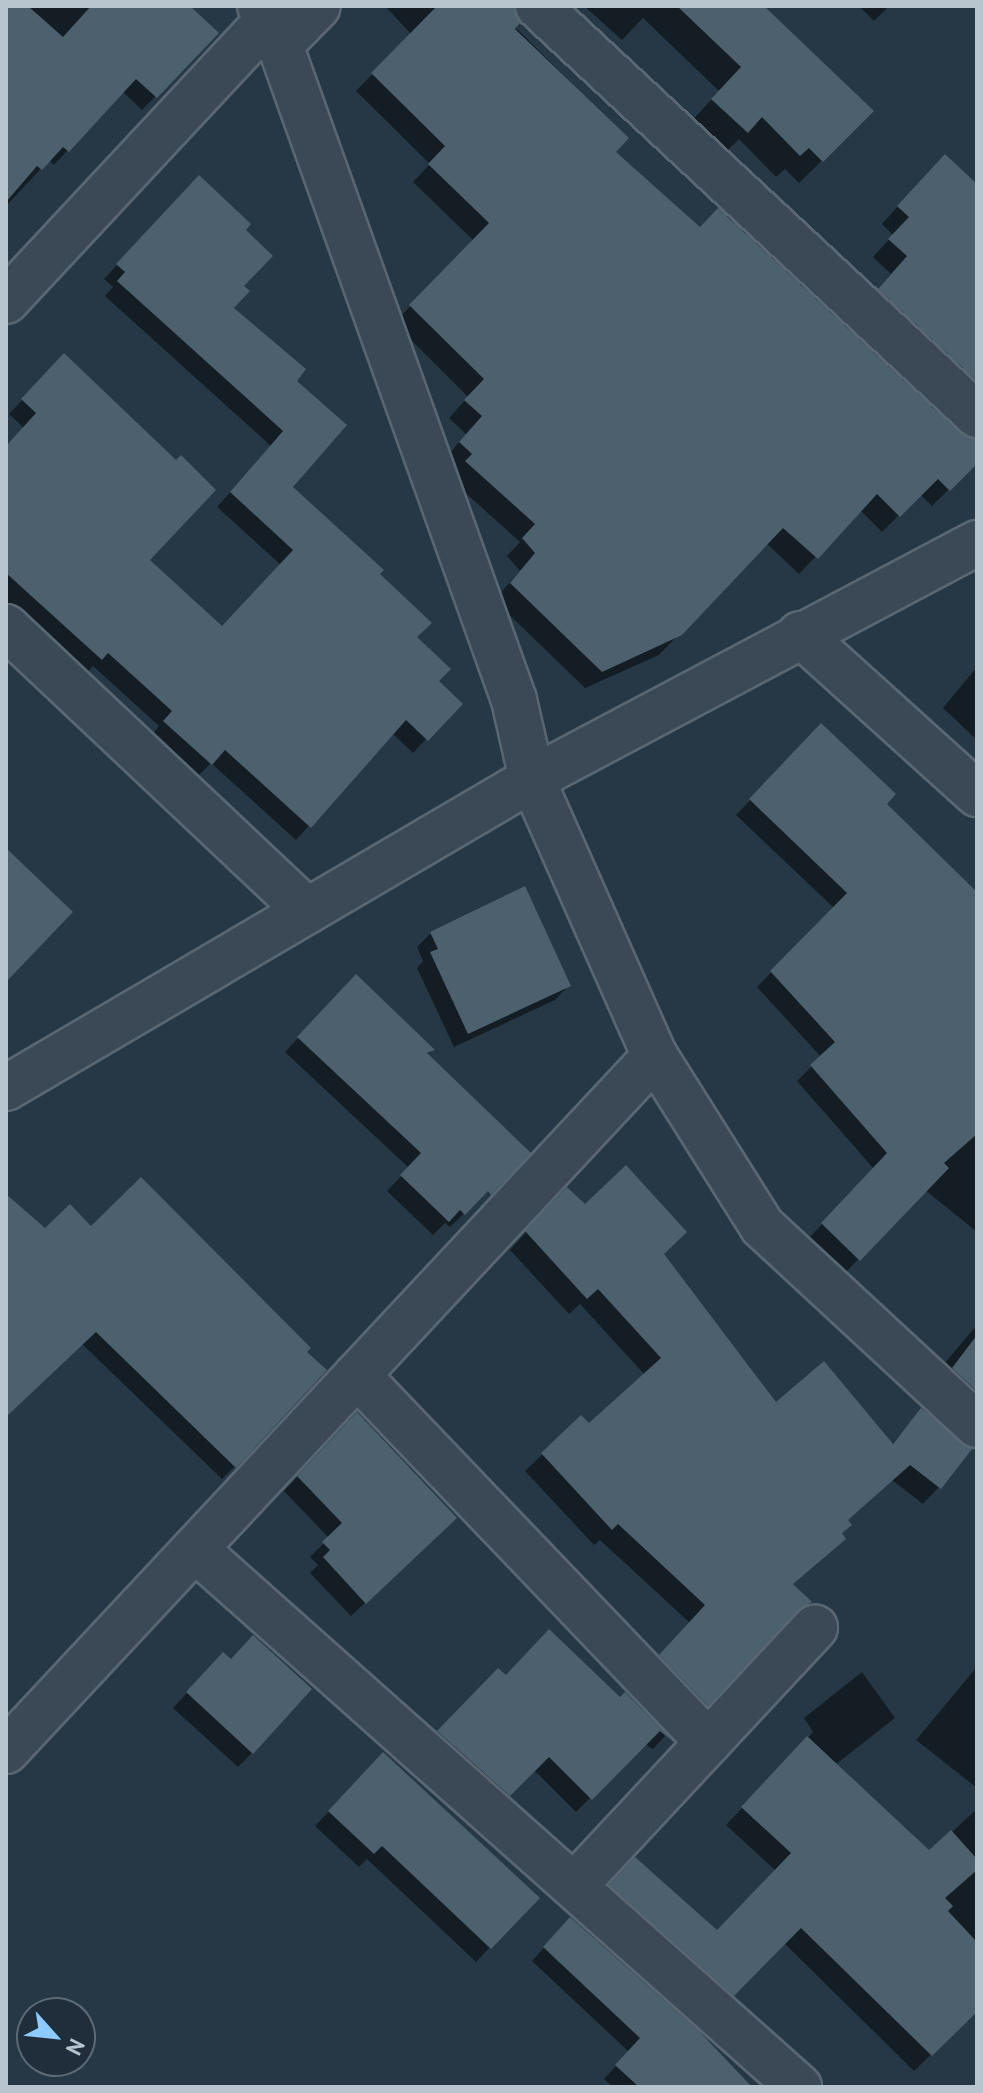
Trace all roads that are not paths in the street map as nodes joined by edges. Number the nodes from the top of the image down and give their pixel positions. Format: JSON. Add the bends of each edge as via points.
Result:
{"nodes":[{"id":1,"x":318,"y":6,"type":"edge"},
{"id":2,"x":538,"y":6,"type":"edge"},
{"id":3,"x":269,"y":24,"type":"edge"},
{"id":4,"x":6,"y":301,"type":"edge"},
{"id":5,"x":977,"y":415,"type":"edge"},
{"id":6,"x":977,"y":543,"type":"edge"},
{"id":7,"x":6,"y":627,"type":"edge"},
{"id":8,"x":800,"y":634,"type":"junction"},
{"id":9,"x":532,"y":779,"type":"junction"},
{"id":10,"x":977,"y":794,"type":"edge"},
{"id":11,"x":307,"y":911,"type":"junction"},
{"id":12,"x":655,"y":1056,"type":"junction"},
{"id":13,"x":10,"y":1080,"type":"edge"},
{"id":14,"x":357,"y":1375,"type":"junction"},
{"id":15,"x":977,"y":1425,"type":"edge"},
{"id":16,"x":195,"y":1549,"type":"junction"},
{"id":17,"x":815,"y":1628,"type":"dead end"},
{"id":18,"x":708,"y":1742,"type":"junction"},
{"id":19,"x":6,"y":1751,"type":"edge"},
{"id":20,"x":575,"y":1885,"type":"junction"},
{"id":21,"x":799,"y":2087,"type":"edge"}],
"edges":[{"from":1,"to":3,"type":"street"},
{"from":2,"to":5,"type":"street"},
{"from":3,"to":4,"type":"street"},
{"from":3,"to":9,"type":"street","via":[[514,700]]},
{"from":6,"to":8,"type":"street"},
{"from":7,"to":11,"type":"street"},
{"from":8,"to":9,"type":"street"},
{"from":8,"to":10,"type":"street"},
{"from":9,"to":11,"type":"street"},
{"from":9,"to":12,"type":"street"},
{"from":11,"to":13,"type":"street"},
{"from":12,"to":14,"type":"street"},
{"from":12,"to":15,"type":"street","via":[[762,1226]]},
{"from":14,"to":16,"type":"street"},
{"from":14,"to":18,"type":"street"},
{"from":16,"to":19,"type":"street"},
{"from":16,"to":20,"type":"street"},
{"from":17,"to":18,"type":"street"},
{"from":18,"to":20,"type":"street"},
{"from":20,"to":21,"type":"street"}]}
